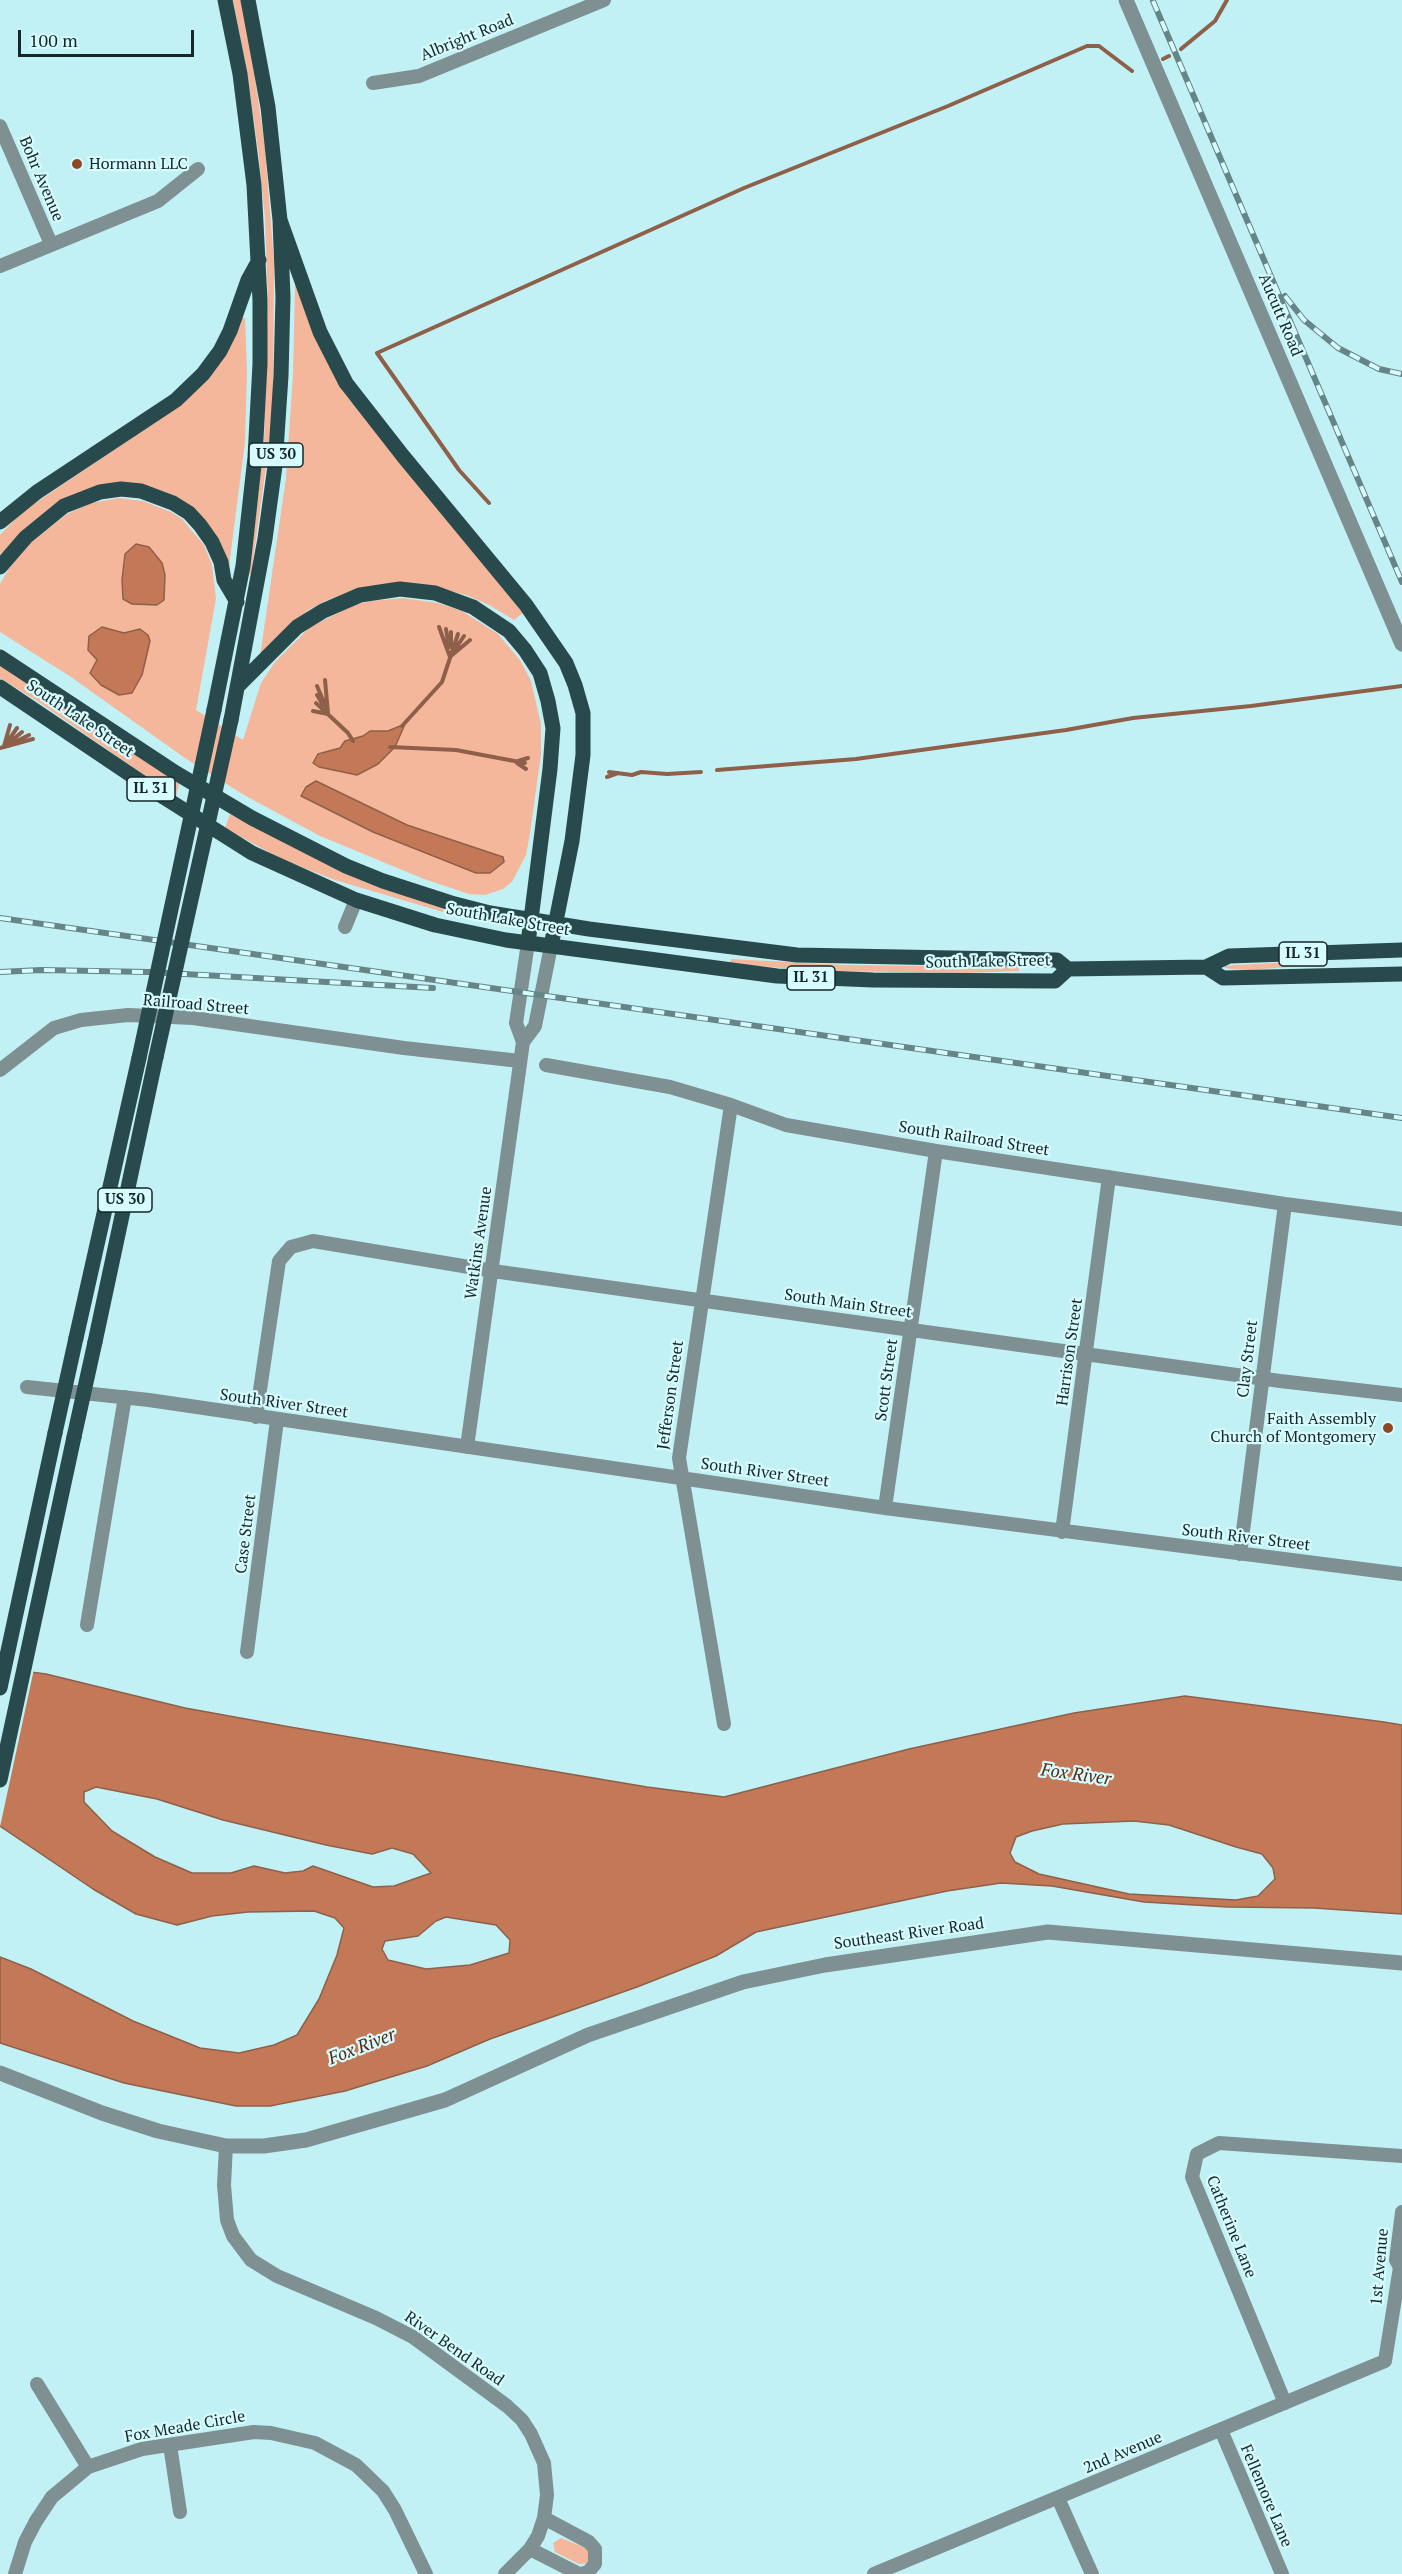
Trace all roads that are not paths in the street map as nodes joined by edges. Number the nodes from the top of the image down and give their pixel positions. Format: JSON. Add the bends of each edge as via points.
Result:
{"nodes":[{"id":1,"x":225,"y":0,"type":"edge"},
{"id":2,"x":248,"y":0,"type":"edge"},
{"id":3,"x":604,"y":0,"type":"edge"},
{"id":4,"x":1126,"y":0,"type":"edge"},
{"id":5,"x":373,"y":83,"type":"dead end"},
{"id":6,"x":0,"y":126,"type":"edge"},
{"id":7,"x":198,"y":169,"type":"dead end"},
{"id":8,"x":280,"y":220,"type":"junction"},
{"id":9,"x":51,"y":244,"type":"junction"},
{"id":10,"x":259,"y":260,"type":"junction"},
{"id":11,"x":0,"y":266,"type":"edge"},
{"id":12,"x":0,"y":522,"type":"edge"},
{"id":13,"x":0,"y":567,"type":"edge"},
{"id":14,"x":237,"y":602,"type":"junction"},
{"id":15,"x":1402,"y":645,"type":"edge"},
{"id":16,"x":0,"y":657,"type":"edge"},
{"id":17,"x":0,"y":687,"type":"edge"},
{"id":18,"x":237,"y":687,"type":"junction"},
{"id":19,"x":356,"y":900,"type":"junction"},
{"id":20,"x":531,"y":919,"type":"junction"},
{"id":21,"x":556,"y":924,"type":"junction"},
{"id":22,"x":345,"y":927,"type":"dead end"},
{"id":23,"x":528,"y":943,"type":"junction"},
{"id":24,"x":550,"y":946,"type":"junction"},
{"id":25,"x":1402,"y":950,"type":"edge"},
{"id":26,"x":1206,"y":967,"type":"junction"},
{"id":27,"x":1068,"y":969,"type":"junction"},
{"id":28,"x":1402,"y":974,"type":"edge"},
{"id":29,"x":523,"y":1042,"type":"junction"},
{"id":30,"x":520,"y":1061,"type":"junction"},
{"id":31,"x":546,"y":1065,"type":"dead end"},
{"id":32,"x":0,"y":1070,"type":"edge"},
{"id":33,"x":731,"y":1105,"type":"junction"},
{"id":34,"x":936,"y":1151,"type":"junction"},
{"id":35,"x":1109,"y":1177,"type":"junction"},
{"id":36,"x":1285,"y":1203,"type":"junction"},
{"id":37,"x":1402,"y":1219,"type":"edge"},
{"id":38,"x":492,"y":1271,"type":"junction"},
{"id":39,"x":701,"y":1300,"type":"junction"},
{"id":40,"x":910,"y":1330,"type":"junction"},
{"id":41,"x":1086,"y":1354,"type":"junction"},
{"id":42,"x":1262,"y":1379,"type":"junction"},
{"id":43,"x":27,"y":1387,"type":"dead end"},
{"id":44,"x":1402,"y":1395,"type":"edge"},
{"id":45,"x":125,"y":1397,"type":"junction"},
{"id":46,"x":256,"y":1417,"type":"junction"},
{"id":47,"x":277,"y":1420,"type":"junction"},
{"id":48,"x":467,"y":1447,"type":"junction"},
{"id":49,"x":681,"y":1478,"type":"junction"},
{"id":50,"x":885,"y":1508,"type":"junction"},
{"id":51,"x":1062,"y":1532,"type":"junction"},
{"id":52,"x":1240,"y":1554,"type":"junction"},
{"id":53,"x":1402,"y":1574,"type":"edge"},
{"id":54,"x":87,"y":1625,"type":"dead end"},
{"id":55,"x":247,"y":1652,"type":"dead end"},
{"id":56,"x":0,"y":1689,"type":"edge"},
{"id":57,"x":724,"y":1724,"type":"dead end"},
{"id":58,"x":0,"y":1780,"type":"edge"},
{"id":59,"x":1402,"y":1963,"type":"edge"},
{"id":60,"x":0,"y":2073,"type":"edge"},
{"id":61,"x":226,"y":2146,"type":"junction"},
{"id":62,"x":1402,"y":2156,"type":"edge"},
{"id":63,"x":1402,"y":2212,"type":"edge"},
{"id":64,"x":1385,"y":2361,"type":"joint"},
{"id":65,"x":37,"y":2384,"type":"dead end"},
{"id":66,"x":1285,"y":2403,"type":"junction"},
{"id":67,"x":1221,"y":2430,"type":"junction"},
{"id":68,"x":170,"y":2445,"type":"junction"},
{"id":69,"x":88,"y":2467,"type":"junction"},
{"id":70,"x":1058,"y":2498,"type":"junction"},
{"id":71,"x":180,"y":2512,"type":"dead end"},
{"id":72,"x":544,"y":2518,"type":"junction"},
{"id":73,"x":530,"y":2549,"type":"junction"},
{"id":74,"x":15,"y":2574,"type":"edge"},
{"id":75,"x":426,"y":2574,"type":"edge"},
{"id":76,"x":505,"y":2574,"type":"edge"},
{"id":77,"x":580,"y":2574,"type":"edge"},
{"id":78,"x":874,"y":2574,"type":"edge"},
{"id":79,"x":1092,"y":2574,"type":"edge"},
{"id":80,"x":1282,"y":2574,"type":"edge"}],
"edges":[{"from":1,"to":10,"type":"main road","number":"US 30","via":[[240,74]]},
{"from":2,"to":8,"type":"main road","number":"US 30","via":[[268,107]]},
{"from":3,"to":5,"type":"street","name":"Albright Road","via":[[419,76]]},
{"from":4,"to":15,"type":"street","name":"Aucutt Road"},
{"from":6,"to":9,"type":"street","name":"Bohr Avenue"},
{"from":7,"to":9,"type":"street","via":[[158,201]]},
{"from":8,"to":18,"type":"main road","number":"US 30","via":[[283,297],[275,466]]},
{"from":8,"to":21,"type":"main road","via":[[320,332],[346,383],[526,605],[569,670],[585,731],[572,842]]},
{"from":9,"to":11,"type":"street"},
{"from":10,"to":12,"type":"main road","via":[[230,331],[203,374],[176,400],[37,492]]},
{"from":10,"to":14,"type":"main road","number":"US 30","via":[[258,417]]},
{"from":13,"to":14,"type":"main road","via":[[26,537],[64,506],[100,492],[141,491],[173,503],[200,525],[212,542],[224,580]]},
{"from":14,"to":56,"type":"main road","number":"US 30","bridge":true},
{"from":16,"to":20,"type":"main road","name":"South Lake Street","number":"IL 31","via":[[176,773],[316,851],[424,895],[489,913]]},
{"from":17,"to":19,"type":"main road","name":"South Lake Street","number":"IL 31","via":[[235,843]]},
{"from":18,"to":20,"type":"main road","via":[[297,627],[360,595],[400,590],[435,593],[472,607],[508,631],[540,673],[552,728]]},
{"from":18,"to":58,"type":"main road","number":"US 30","bridge":true},
{"from":19,"to":22,"type":"street"},
{"from":19,"to":23,"type":"main road","name":"South Lake Street","number":"IL 31","via":[[435,925]]},
{"from":20,"to":21,"type":"main road","name":"South Lake Street","number":"IL 31"},
{"from":20,"to":23,"type":"main road"},
{"from":21,"to":24,"type":"main road"},
{"from":21,"to":27,"type":"main road","name":"South Lake Street","number":"IL 31","via":[[798,955],[1057,960]]},
{"from":23,"to":24,"type":"main road","name":"South Lake Street","number":"IL 31"},
{"from":23,"to":29,"type":"street","name":"Watkins Avenue","via":[[516,1023]]},
{"from":24,"to":27,"type":"main road","name":"South Lake Street","number":"IL 31","via":[[731,971],[829,979],[1055,981]]},
{"from":24,"to":29,"type":"street","name":"Watkins Avenue","via":[[535,1026]]},
{"from":25,"to":26,"type":"main road","name":"South Lake Street","number":"IL 31","via":[[1230,956]]},
{"from":26,"to":27,"type":"main road","name":"South Lake Street","number":"IL 31"},
{"from":26,"to":28,"type":"main road","name":"South Lake Street","number":"IL 31","via":[[1223,978]]},
{"from":29,"to":30,"type":"street","name":"Watkins Avenue"},
{"from":30,"to":32,"type":"street","name":"Railroad Street","via":[[193,1018],[128,1015],[81,1020],[54,1028]]},
{"from":30,"to":38,"type":"street","name":"Watkins Avenue"},
{"from":31,"to":33,"type":"street","name":"South Railroad Street","via":[[670,1087]]},
{"from":33,"to":34,"type":"street","name":"South Railroad Street","via":[[786,1125]]},
{"from":33,"to":39,"type":"street","name":"Jefferson Street"},
{"from":34,"to":35,"type":"street","name":"South Railroad Street"},
{"from":34,"to":40,"type":"street","name":"Scott Street"},
{"from":35,"to":36,"type":"street","name":"South Railroad Street"},
{"from":35,"to":41,"type":"street","name":"Harrison Street"},
{"from":36,"to":37,"type":"street","name":"South Railroad Street"},
{"from":36,"to":42,"type":"street","name":"Clay Street"},
{"from":38,"to":39,"type":"street","name":"South Main Street"},
{"from":38,"to":46,"type":"street","name":"South Main Street","via":[[313,1241],[291,1247],[279,1261]]},
{"from":38,"to":48,"type":"street","name":"Watkins Avenue"},
{"from":39,"to":40,"type":"street","name":"South Main Street"},
{"from":39,"to":49,"type":"street","name":"Jefferson Street","via":[[679,1458]]},
{"from":40,"to":41,"type":"street","name":"South Main Street"},
{"from":40,"to":50,"type":"street","name":"Scott Street"},
{"from":41,"to":42,"type":"street","name":"South Main Street"},
{"from":41,"to":51,"type":"street","name":"Harrison Street"},
{"from":42,"to":44,"type":"street","name":"South Main Street"},
{"from":42,"to":52,"type":"street","name":"Clay Street"},
{"from":43,"to":45,"type":"street","name":"South River Street"},
{"from":45,"to":46,"type":"street","name":"South River Street"},
{"from":45,"to":54,"type":"street"},
{"from":46,"to":47,"type":"street","name":"South River Street"},
{"from":47,"to":48,"type":"street","name":"South River Street"},
{"from":47,"to":55,"type":"street","name":"Case Street"},
{"from":48,"to":49,"type":"street","name":"South River Street"},
{"from":49,"to":50,"type":"street","name":"South River Street"},
{"from":49,"to":57,"type":"street","name":"Jefferson Street"},
{"from":50,"to":51,"type":"street","name":"South River Street"},
{"from":51,"to":52,"type":"street","name":"South River Street"},
{"from":52,"to":53,"type":"street","name":"South River Street"},
{"from":59,"to":61,"type":"street","name":"Southeast River Road","via":[[1059,1933],[825,1965],[743,1982],[588,2035],[445,2100],[288,2144]]},
{"from":60,"to":61,"type":"street","name":"Southeast River Road","via":[[102,2113]]},
{"from":61,"to":72,"type":"street","name":"River Bend Road","via":[[227,2220],[251,2260],[277,2276],[413,2337],[507,2406],[522,2420],[539,2449],[546,2481]]},
{"from":62,"to":66,"type":"street","name":"Catherine Lane","via":[[1219,2143],[1197,2154],[1192,2177]]},
{"from":63,"to":64,"type":"street","name":"1st Avenue","via":[[1396,2260],[1400,2266]]},
{"from":64,"to":66,"type":"street","name":"2nd Avenue"},
{"from":65,"to":69,"type":"street"},
{"from":66,"to":67,"type":"street","name":"2nd Avenue"},
{"from":67,"to":70,"type":"street","name":"2nd Avenue"},
{"from":67,"to":80,"type":"street","name":"Fellemore Lane"},
{"from":68,"to":69,"type":"street","name":"Fox Meade Circle","via":[[124,2454]]},
{"from":68,"to":71,"type":"street"},
{"from":68,"to":75,"type":"street","name":"Fox Meade Circle","via":[[254,2432],[292,2437],[338,2453],[383,2491]]},
{"from":69,"to":74,"type":"street","name":"Fox Meade Circle","via":[[52,2497],[25,2542]]},
{"from":70,"to":78,"type":"street","name":"2nd Avenue"},
{"from":70,"to":79,"type":"street"},
{"from":72,"to":73,"type":"street","name":"River Bend Road"},
{"from":72,"to":77,"type":"street","via":[[595,2549],[595,2564]]},
{"from":73,"to":76,"type":"street","name":"River Bend Road"},
{"from":73,"to":77,"type":"street"}]}
